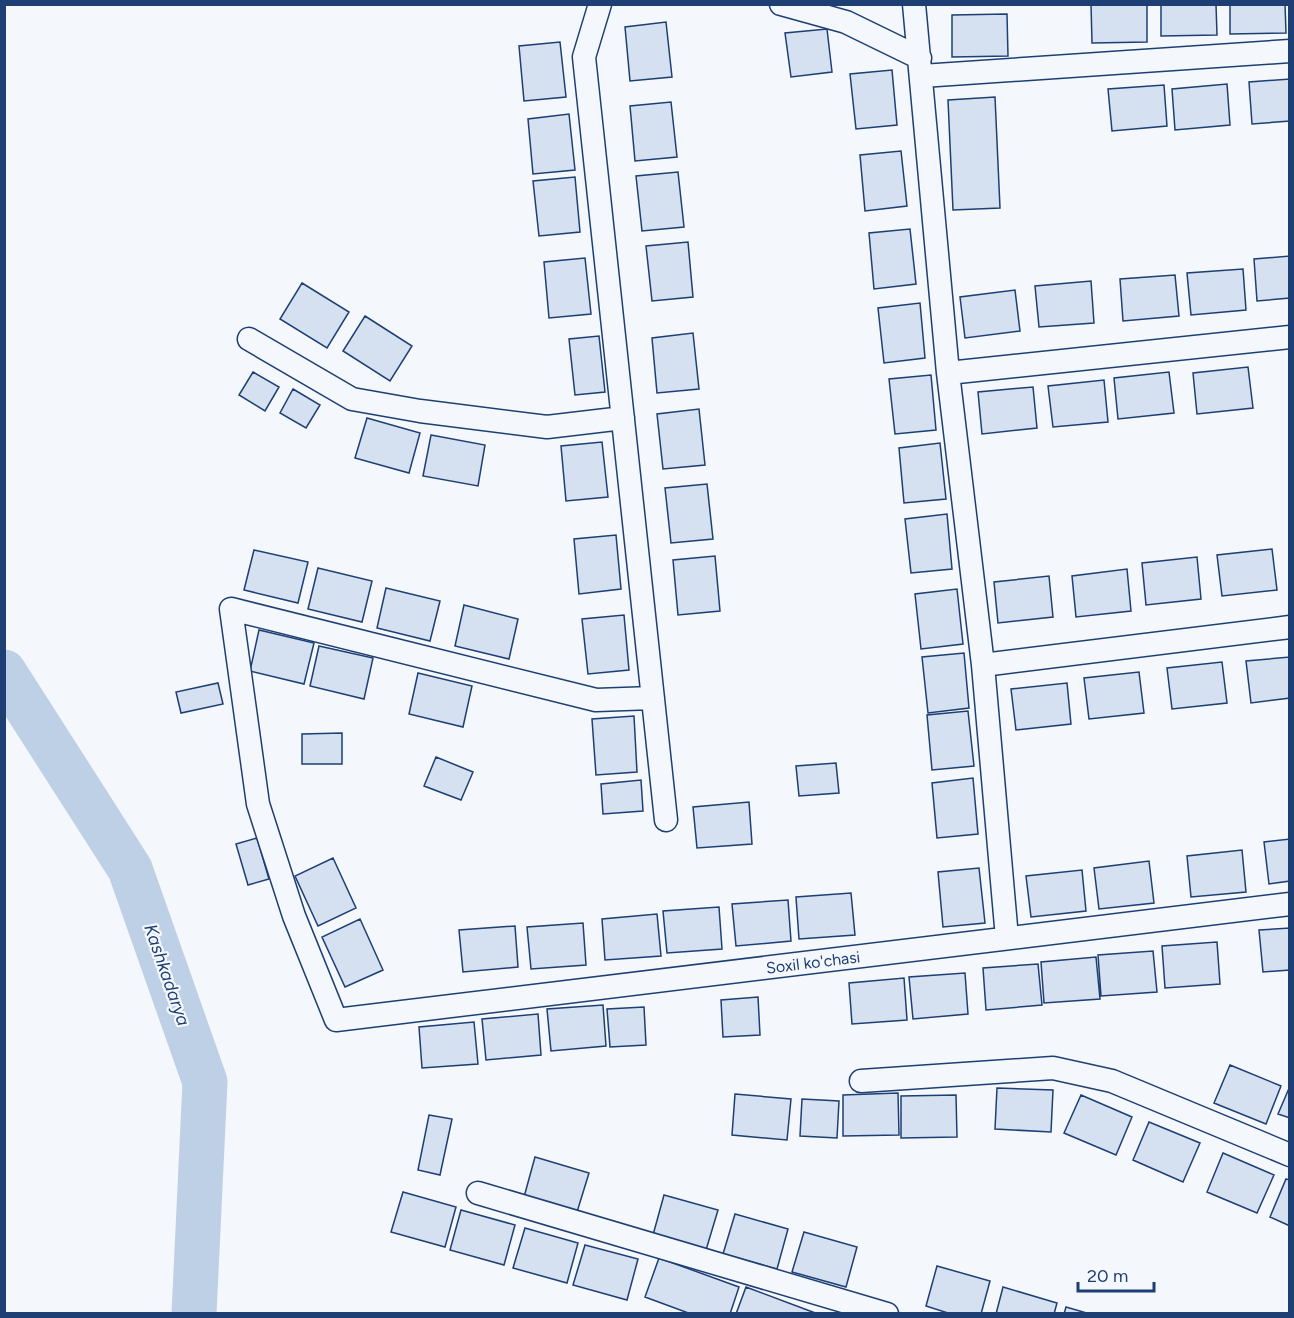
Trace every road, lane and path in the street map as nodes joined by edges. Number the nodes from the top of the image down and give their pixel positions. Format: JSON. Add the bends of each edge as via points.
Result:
{"nodes":[{"id":1,"x":600,"y":4,"type":"edge"},
{"id":2,"x":781,"y":4,"type":"edge"},
{"id":3,"x":914,"y":4,"type":"edge"},
{"id":4,"x":1290,"y":51,"type":"edge"},
{"id":5,"x":921,"y":67,"type":"junction"},
{"id":6,"x":1290,"y":338,"type":"edge"},
{"id":7,"x":249,"y":339,"type":"dead end"},
{"id":8,"x":948,"y":374,"type":"junction"},
{"id":9,"x":623,"y":418,"type":"junction"},
{"id":10,"x":1290,"y":627,"type":"edge"},
{"id":11,"x":983,"y":664,"type":"junction"},
{"id":12,"x":653,"y":698,"type":"junction"},
{"id":13,"x":666,"y":820,"type":"dead end"},
{"id":14,"x":1290,"y":904,"type":"edge"},
{"id":15,"x":1007,"y":938,"type":"junction"},
{"id":16,"x":861,"y":1081,"type":"dead end"},
{"id":17,"x":1290,"y":1155,"type":"edge"},
{"id":18,"x":478,"y":1193,"type":"dead end"},
{"id":19,"x":887,"y":1314,"type":"edge"}],
"edges":[{"from":1,"to":9,"type":"street","via":[[584,57]]},
{"from":2,"to":5,"type":"street","via":[[846,22]]},
{"from":3,"to":5,"type":"street"},
{"from":4,"to":5,"type":"street"},
{"from":5,"to":8,"type":"street"},
{"from":6,"to":8,"type":"street"},
{"from":7,"to":9,"type":"street","via":[[352,399],[547,427]]},
{"from":8,"to":11,"type":"street"},
{"from":9,"to":12,"type":"street"},
{"from":10,"to":11,"type":"street"},
{"from":11,"to":15,"type":"street"},
{"from":12,"to":13,"type":"street"},
{"from":12,"to":15,"type":"street","name":"Soxil ko'chasi","via":[[596,700],[231,609],[258,804],[294,916],[336,1020]]},
{"from":14,"to":15,"type":"street","name":"Soxil ko'chasi"},
{"from":16,"to":17,"type":"street","via":[[1053,1068],[1112,1081]]},
{"from":18,"to":19,"type":"street"}]}
